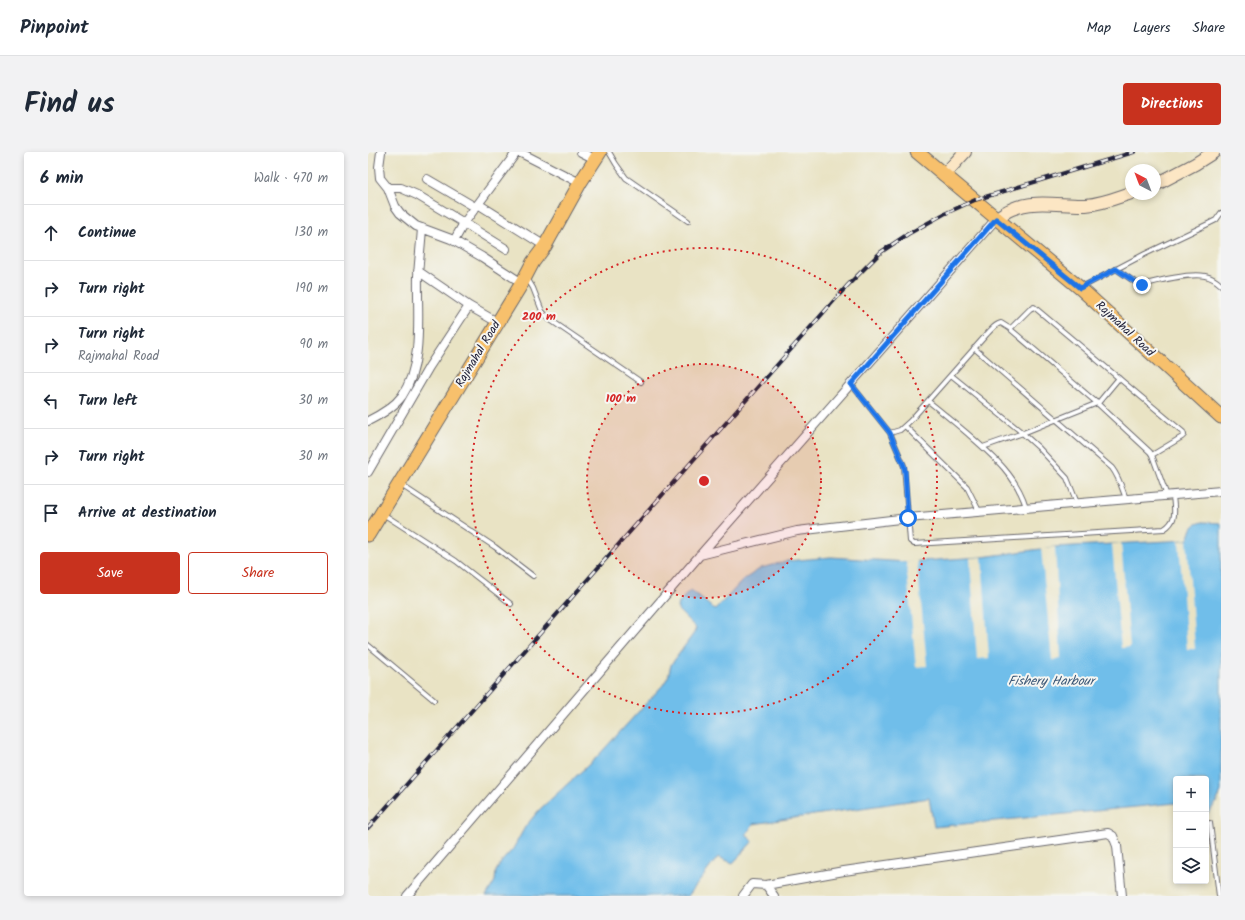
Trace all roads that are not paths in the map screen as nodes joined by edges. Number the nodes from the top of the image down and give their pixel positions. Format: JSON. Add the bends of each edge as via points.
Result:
{"nodes":[{"id":1,"x":381,"y":152,"type":"edge"},
{"id":2,"x":518,"y":152,"type":"edge"},
{"id":3,"x":581,"y":152,"type":"edge"},
{"id":4,"x":609,"y":152,"type":"edge"},
{"id":5,"x":917,"y":152,"type":"edge"},
{"id":6,"x":964,"y":152,"type":"edge"},
{"id":7,"x":1214,"y":152,"type":"edge"},
{"id":8,"x":598,"y":156,"type":"edge"},
{"id":9,"x":944,"y":174,"type":"junction"},
{"id":10,"x":427,"y":179,"type":"dead end"},
{"id":11,"x":1161,"y":182,"type":"edge"},
{"id":12,"x":580,"y":184,"type":"junction"},
{"id":13,"x":388,"y":188,"type":"junction"},
{"id":14,"x":1125,"y":195,"type":"edge"},
{"id":15,"x":477,"y":206,"type":"junction"},
{"id":16,"x":1220,"y":217,"type":"edge"},
{"id":17,"x":996,"y":219,"type":"junction"},
{"id":18,"x":688,"y":221,"type":"dead end"},
{"id":19,"x":464,"y":222,"type":"junction"},
{"id":20,"x":422,"y":228,"type":"junction"},
{"id":21,"x":454,"y":240,"type":"junction"},
{"id":22,"x":544,"y":246,"type":"junction"},
{"id":23,"x":506,"y":249,"type":"dead end"},
{"id":24,"x":1116,"y":269,"type":"junction"},
{"id":25,"x":418,"y":271,"type":"junction"},
{"id":26,"x":524,"y":280,"type":"junction"},
{"id":27,"x":1221,"y":285,"type":"edge"},
{"id":28,"x":1080,"y":288,"type":"junction"},
{"id":29,"x":469,"y":306,"type":"junction"},
{"id":30,"x":497,"y":322,"type":"junction"},
{"id":31,"x":1009,"y":328,"type":"junction"},
{"id":32,"x":974,"y":348,"type":"junction"},
{"id":33,"x":951,"y":374,"type":"junction"},
{"id":34,"x":1119,"y":378,"type":"junction"},
{"id":35,"x":641,"y":382,"type":"dead end"},
{"id":36,"x":851,"y":384,"type":"junction"},
{"id":37,"x":928,"y":401,"type":"junction"},
{"id":38,"x":1097,"y":403,"type":"junction"},
{"id":39,"x":1221,"y":417,"type":"edge"},
{"id":40,"x":368,"y":420,"type":"edge"},
{"id":41,"x":1057,"y":420,"type":"junction"},
{"id":42,"x":905,"y":426,"type":"junction"},
{"id":43,"x":890,"y":433,"type":"junction"},
{"id":44,"x":1023,"y":433,"type":"junction"},
{"id":45,"x":983,"y":447,"type":"junction"},
{"id":46,"x":1152,"y":455,"type":"junction"},
{"id":47,"x":368,"y":472,"type":"edge"},
{"id":48,"x":399,"y":484,"type":"junction"},
{"id":49,"x":1221,"y":491,"type":"edge"},
{"id":50,"x":1170,"y":495,"type":"junction"},
{"id":51,"x":1126,"y":499,"type":"junction"},
{"id":52,"x":1077,"y":504,"type":"junction"},
{"id":53,"x":1026,"y":508,"type":"junction"},
{"id":54,"x":979,"y":512,"type":"junction"},
{"id":55,"x":381,"y":513,"type":"junction"},
{"id":56,"x":908,"y":518,"type":"junction"},
{"id":57,"x":368,"y":535,"type":"edge"},
{"id":58,"x":700,"y":555,"type":"junction"},
{"id":59,"x":533,"y":576,"type":"dead end"},
{"id":60,"x":511,"y":604,"type":"dead end"},
{"id":61,"x":368,"y":645,"type":"edge"},
{"id":62,"x":434,"y":700,"type":"dead end"},
{"id":63,"x":1210,"y":823,"type":"dead end"},
{"id":64,"x":766,"y":885,"type":"junction"},
{"id":65,"x":407,"y":896,"type":"edge"},
{"id":66,"x":743,"y":896,"type":"edge"},
{"id":67,"x":774,"y":896,"type":"edge"},
{"id":68,"x":1122,"y":896,"type":"edge"},
{"id":69,"x":1219,"y":896,"type":"edge"}],
"edges":[{"from":1,"to":13,"type":"street","via":[[380,178]]},
{"from":2,"to":12,"type":"street"},
{"from":2,"to":15,"type":"street"},
{"from":3,"to":8,"type":"street"},
{"from":4,"to":18,"type":"lane","via":[[626,178]]},
{"from":5,"to":9,"type":"main road","name":"Rajmahal Road"},
{"from":6,"to":9,"type":"street"},
{"from":7,"to":11,"type":"street"},
{"from":8,"to":12,"type":"main road","name":"Rajmahal Road"},
{"from":9,"to":17,"type":"main road","name":"Rajmahal Road"},
{"from":10,"to":15,"type":"street"},
{"from":12,"to":22,"type":"main road","name":"Rajmahal Road"},
{"from":13,"to":19,"type":"street","via":[[401,188],[417,195]]},
{"from":13,"to":20,"type":"street","via":[[400,214]]},
{"from":14,"to":17,"type":"street","via":[[1086,205],[1026,205],[1011,209]]},
{"from":15,"to":19,"type":"street"},
{"from":15,"to":22,"type":"street"},
{"from":16,"to":24,"type":"lane"},
{"from":17,"to":28,"type":"main road","name":"Rajmahal Road"},
{"from":17,"to":36,"type":"street"},
{"from":19,"to":21,"type":"street"},
{"from":19,"to":23,"type":"street"},
{"from":20,"to":21,"type":"street"},
{"from":20,"to":25,"type":"street"},
{"from":21,"to":26,"type":"street"},
{"from":22,"to":26,"type":"main road","name":"Rajmahal Road"},
{"from":24,"to":27,"type":"lane","via":[[1142,285],[1185,276],[1205,276]]},
{"from":24,"to":28,"type":"lane"},
{"from":25,"to":29,"type":"street"},
{"from":25,"to":40,"type":"street","via":[[418,331],[416,354],[408,386],[397,402]]},
{"from":26,"to":30,"type":"main road","name":"Rajmahal Road"},
{"from":26,"to":35,"type":"lane","via":[[533,288],[542,311],[549,319]]},
{"from":28,"to":39,"type":"main road","name":"Rajmahal Road"},
{"from":29,"to":30,"type":"street"},
{"from":29,"to":47,"type":"street","via":[[429,367]]},
{"from":30,"to":48,"type":"main road","name":"Rajmahal Road"},
{"from":31,"to":32,"type":"lane","via":[[998,324]]},
{"from":31,"to":34,"type":"lane","via":[[1015,326],[1032,307],[1037,308]]},
{"from":31,"to":38,"type":"lane"},
{"from":32,"to":33,"type":"lane"},
{"from":32,"to":41,"type":"lane"},
{"from":33,"to":37,"type":"lane"},
{"from":33,"to":44,"type":"lane"},
{"from":34,"to":38,"type":"lane"},
{"from":34,"to":46,"type":"lane","via":[[1183,432],[1182,437]]},
{"from":36,"to":43,"type":"lane"},
{"from":36,"to":58,"type":"street"},
{"from":37,"to":42,"type":"lane"},
{"from":37,"to":45,"type":"lane"},
{"from":38,"to":41,"type":"lane"},
{"from":38,"to":46,"type":"lane"},
{"from":41,"to":44,"type":"lane"},
{"from":41,"to":51,"type":"lane","via":[[1116,473]]},
{"from":42,"to":43,"type":"lane"},
{"from":42,"to":54,"type":"lane","via":[[967,487]]},
{"from":43,"to":56,"type":"lane","via":[[904,466]]},
{"from":44,"to":45,"type":"lane"},
{"from":44,"to":52,"type":"lane","via":[[1062,472]]},
{"from":45,"to":53,"type":"lane","via":[[1015,482]]},
{"from":46,"to":50,"type":"lane"},
{"from":48,"to":55,"type":"main road","name":"Rajmahal Road"},
{"from":48,"to":59,"type":"lane","via":[[489,543]]},
{"from":49,"to":50,"type":"street"},
{"from":50,"to":51,"type":"street"},
{"from":50,"to":56,"type":"lane","via":[[1174,517],[1164,529],[914,544],[910,541]]},
{"from":51,"to":52,"type":"street"},
{"from":52,"to":53,"type":"street"},
{"from":53,"to":54,"type":"street"},
{"from":54,"to":56,"type":"street"},
{"from":55,"to":57,"type":"main road","name":"Rajmahal Road"},
{"from":55,"to":60,"type":"lane","via":[[456,561]]},
{"from":56,"to":58,"type":"street","via":[[797,531]]},
{"from":58,"to":65,"type":"street"},
{"from":61,"to":62,"type":"lane"},
{"from":63,"to":69,"type":"lane"},
{"from":64,"to":66,"type":"street","via":[[752,884]]},
{"from":64,"to":67,"type":"street"},
{"from":64,"to":68,"type":"street","via":[[844,871],[1108,833],[1117,846]]}]}
